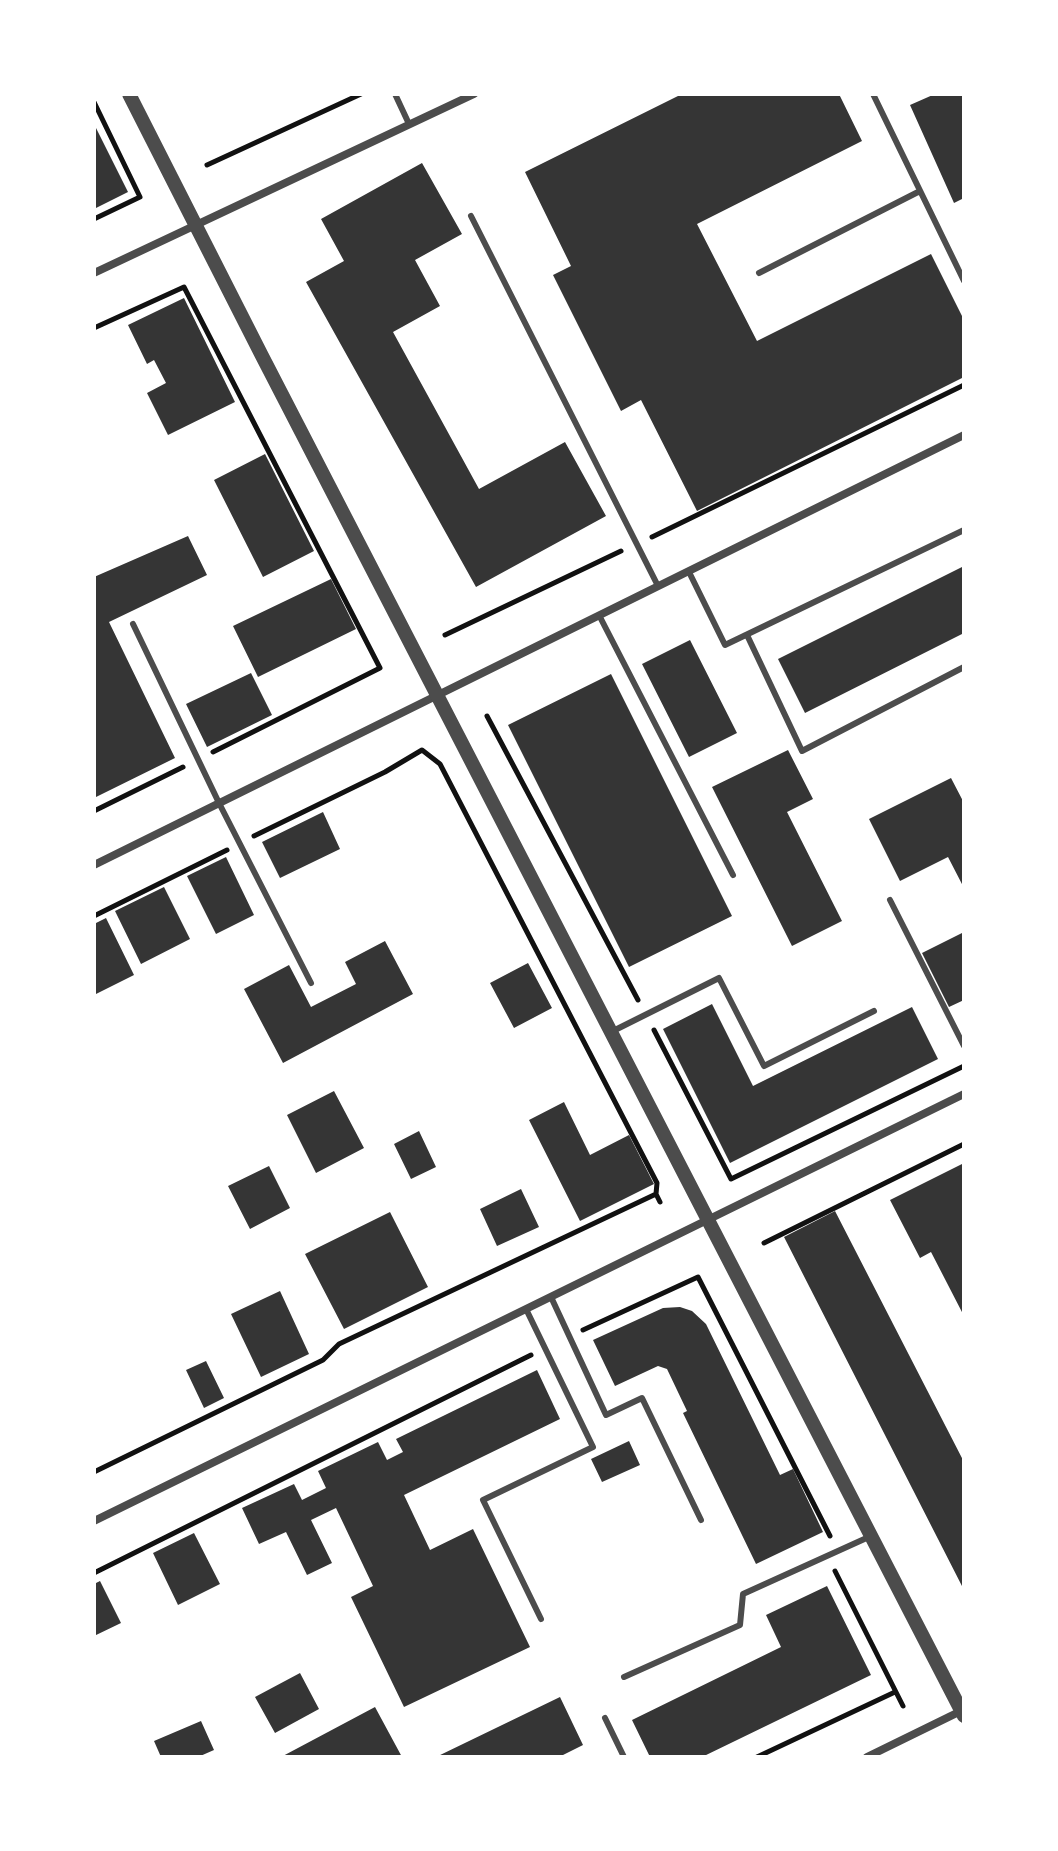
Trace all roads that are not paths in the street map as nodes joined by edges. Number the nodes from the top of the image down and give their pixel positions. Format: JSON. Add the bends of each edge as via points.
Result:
{"nodes":[{"id":1,"x":129,"y":94,"type":"edge"},
{"id":2,"x":395,"y":94,"type":"edge"},
{"id":3,"x":474,"y":94,"type":"edge"},
{"id":4,"x":873,"y":94,"type":"edge"},
{"id":5,"x":409,"y":124,"type":"junction"},
{"id":6,"x":920,"y":191,"type":"junction"},
{"id":7,"x":471,"y":216,"type":"dead end"},
{"id":8,"x":196,"y":225,"type":"junction"},
{"id":9,"x":94,"y":273,"type":"edge"},
{"id":10,"x":759,"y":273,"type":"dead end"},
{"id":11,"x":964,"y":281,"type":"edge"},
{"id":12,"x":964,"y":435,"type":"edge"},
{"id":13,"x":964,"y":530,"type":"edge"},
{"id":14,"x":689,"y":572,"type":"junction"},
{"id":15,"x":658,"y":586,"type":"junction"},
{"id":16,"x":600,"y":617,"type":"junction"},
{"id":17,"x":133,"y":624,"type":"dead end"},
{"id":18,"x":747,"y":635,"type":"junction"},
{"id":19,"x":964,"y":667,"type":"edge"},
{"id":20,"x":436,"y":698,"type":"junction"},
{"id":21,"x":219,"y":803,"type":"junction"},
{"id":22,"x":94,"y":865,"type":"edge"},
{"id":23,"x":733,"y":875,"type":"dead end"},
{"id":24,"x":890,"y":900,"type":"dead end"},
{"id":25,"x":311,"y":983,"type":"dead end"},
{"id":26,"x":874,"y":1011,"type":"dead end"},
{"id":27,"x":611,"y":1032,"type":"junction"},
{"id":28,"x":964,"y":1046,"type":"edge"},
{"id":29,"x":964,"y":1094,"type":"edge"},
{"id":30,"x":708,"y":1220,"type":"junction"},
{"id":31,"x":551,"y":1297,"type":"junction"},
{"id":32,"x":526,"y":1309,"type":"junction"},
{"id":33,"x":701,"y":1520,"type":"dead end"},
{"id":34,"x":94,"y":1521,"type":"edge"},
{"id":35,"x":871,"y":1536,"type":"junction"},
{"id":36,"x":541,"y":1619,"type":"dead end"},
{"id":37,"x":624,"y":1677,"type":"dead end"},
{"id":38,"x":963,"y":1712,"type":"edge"},
{"id":39,"x":605,"y":1718,"type":"dead end"},
{"id":40,"x":624,"y":1757,"type":"edge"},
{"id":41,"x":867,"y":1757,"type":"edge"}],
"edges":[{"from":1,"to":8,"type":"street"},
{"from":2,"to":5,"type":"lane"},
{"from":3,"to":5,"type":"street"},
{"from":4,"to":6,"type":"lane"},
{"from":5,"to":8,"type":"street"},
{"from":6,"to":10,"type":"lane"},
{"from":6,"to":11,"type":"lane"},
{"from":7,"to":15,"type":"lane"},
{"from":8,"to":9,"type":"street"},
{"from":8,"to":20,"type":"street"},
{"from":12,"to":14,"type":"street"},
{"from":13,"to":18,"type":"lane"},
{"from":14,"to":15,"type":"street"},
{"from":14,"to":18,"type":"lane","via":[[725,645]]},
{"from":15,"to":16,"type":"street"},
{"from":16,"to":20,"type":"street"},
{"from":16,"to":23,"type":"lane"},
{"from":17,"to":21,"type":"lane"},
{"from":18,"to":19,"type":"lane","via":[[802,751]]},
{"from":20,"to":21,"type":"street"},
{"from":20,"to":27,"type":"street"},
{"from":21,"to":22,"type":"street"},
{"from":21,"to":25,"type":"lane"},
{"from":24,"to":28,"type":"lane"},
{"from":26,"to":27,"type":"lane","via":[[764,1066],[719,978]]},
{"from":27,"to":30,"type":"street"},
{"from":29,"to":30,"type":"street"},
{"from":30,"to":31,"type":"street"},
{"from":30,"to":35,"type":"street"},
{"from":31,"to":32,"type":"street"},
{"from":31,"to":33,"type":"lane","via":[[606,1415],[642,1398]]},
{"from":32,"to":34,"type":"street"},
{"from":32,"to":36,"type":"lane","via":[[593,1447],[483,1500]]},
{"from":35,"to":37,"type":"lane","via":[[743,1594],[740,1625]]},
{"from":35,"to":38,"type":"street"},
{"from":38,"to":41,"type":"street"},
{"from":39,"to":40,"type":"lane"}]}
